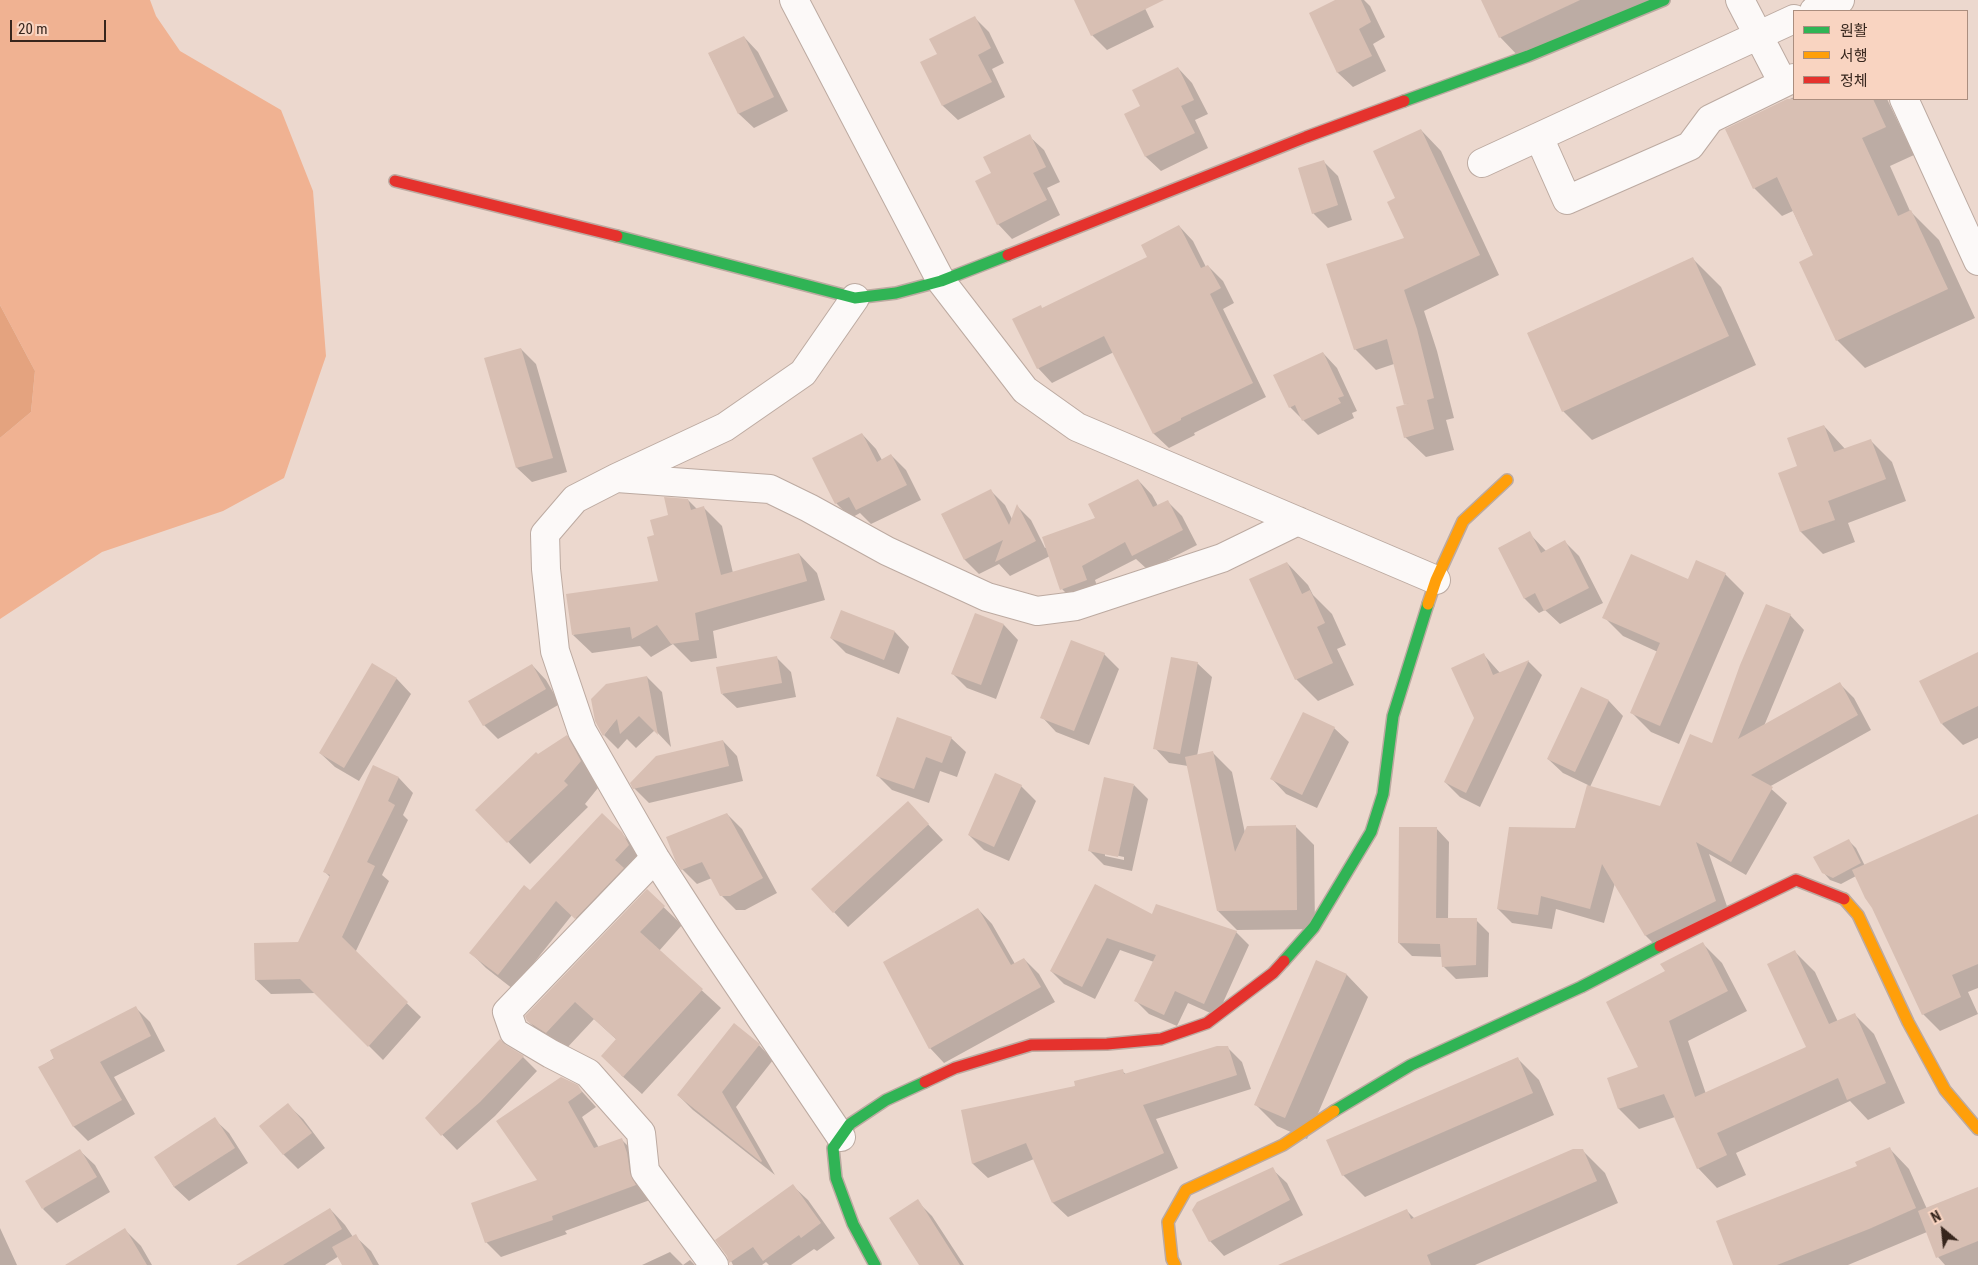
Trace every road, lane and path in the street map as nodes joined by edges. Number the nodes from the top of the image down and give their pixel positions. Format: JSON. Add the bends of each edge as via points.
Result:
{"nodes":[{"id":1,"x":794,"y":0,"type":"edge"},
{"id":2,"x":1664,"y":0,"type":"edge"},
{"id":3,"x":1740,"y":0,"type":"edge"},
{"id":4,"x":1840,"y":0,"type":"edge"},
{"id":5,"x":1816,"y":10,"type":"edge"},
{"id":6,"x":1793,"y":19,"type":"edge"},
{"id":7,"x":1759,"y":34,"type":"junction"},
{"id":8,"x":1789,"y":81,"type":"edge"},
{"id":9,"x":1904,"y":100,"type":"edge"},
{"id":10,"x":1539,"y":137,"type":"junction"},
{"id":11,"x":1482,"y":163,"type":"dead end"},
{"id":12,"x":395,"y":181,"type":"dead end"},
{"id":13,"x":1978,"y":261,"type":"edge"},
{"id":14,"x":941,"y":281,"type":"junction"},
{"id":15,"x":854,"y":298,"type":"junction"},
{"id":16,"x":616,"y":478,"type":"junction"},
{"id":17,"x":1507,"y":480,"type":"dead end"},
{"id":18,"x":1298,"y":521,"type":"junction"},
{"id":19,"x":1436,"y":580,"type":"junction"},
{"id":20,"x":655,"y":858,"type":"junction"},
{"id":21,"x":1978,"y":1129,"type":"edge"},
{"id":22,"x":841,"y":1138,"type":"junction"},
{"id":23,"x":714,"y":1265,"type":"edge"},
{"id":24,"x":875,"y":1265,"type":"edge"},
{"id":25,"x":1175,"y":1265,"type":"edge"}],
"edges":[{"from":1,"to":14,"type":"street"},
{"from":2,"to":14,"type":"street","via":[[1528,56],[1306,137]]},
{"from":3,"to":7,"type":"street"},
{"from":4,"to":5,"type":"street"},
{"from":6,"to":7,"type":"street"},
{"from":7,"to":8,"type":"street"},
{"from":7,"to":10,"type":"street"},
{"from":8,"to":10,"type":"street","via":[[1710,119],[1690,146],[1567,200]]},
{"from":9,"to":13,"type":"street"},
{"from":10,"to":11,"type":"street"},
{"from":12,"to":15,"type":"street"},
{"from":14,"to":15,"type":"street","via":[[896,293]]},
{"from":14,"to":18,"type":"street","via":[[1025,390],[1078,427]]},
{"from":15,"to":16,"type":"street","via":[[803,373],[725,427]]},
{"from":16,"to":18,"type":"street","via":[[770,489],[887,551],[987,597],[1037,611],[1076,606],[1222,558]]},
{"from":16,"to":20,"type":"street","via":[[575,499],[545,534],[546,569],[556,651],[582,731]]},
{"from":17,"to":19,"type":"street","via":[[1463,521]]},
{"from":18,"to":19,"type":"street"},
{"from":19,"to":22,"type":"street","via":[[1393,716],[1382,794],[1371,832],[1314,927],[1273,974],[1207,1023],[1162,1039],[1031,1045],[956,1068],[886,1100],[850,1124]]},
{"from":20,"to":22,"type":"street"},
{"from":20,"to":23,"type":"street","via":[[507,1012],[514,1032],[588,1073],[641,1132],[645,1171]]},
{"from":21,"to":25,"type":"street","via":[[1945,1090],[1908,1022],[1858,915],[1845,899],[1796,880],[1581,987],[1411,1065],[1283,1145],[1186,1190],[1168,1222]]},
{"from":22,"to":24,"type":"street","via":[[833,1148],[836,1178],[853,1224]]}]}
